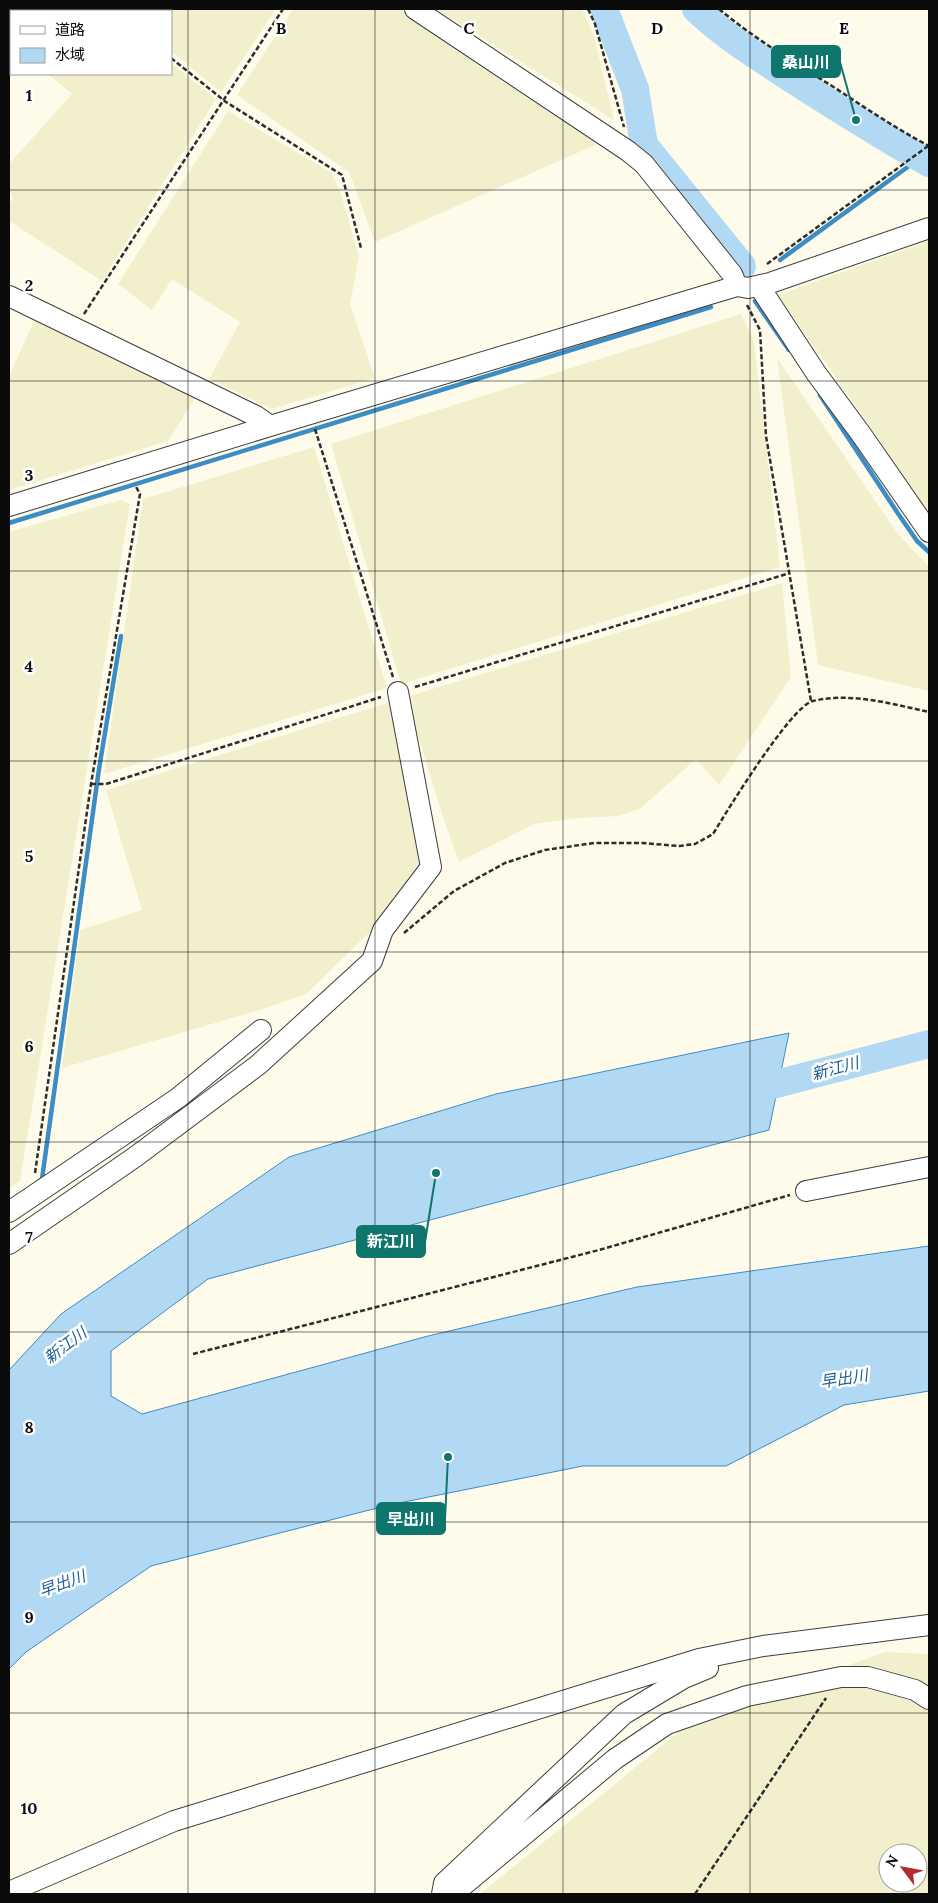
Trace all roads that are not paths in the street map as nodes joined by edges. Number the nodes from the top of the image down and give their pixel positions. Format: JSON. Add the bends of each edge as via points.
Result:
{"nodes":[{"id":1,"x":415,"y":9,"type":"edge"},
{"id":2,"x":929,"y":228,"type":"edge"},
{"id":3,"x":765,"y":284,"type":"junction"},
{"id":4,"x":737,"y":286,"type":"junction"},
{"id":5,"x":9,"y":296,"type":"edge"},
{"id":6,"x":270,"y":426,"type":"junction"},
{"id":7,"x":9,"y":506,"type":"edge"},
{"id":8,"x":929,"y":532,"type":"edge"},
{"id":9,"x":398,"y":692,"type":"road end"},
{"id":10,"x":261,"y":1030,"type":"dead end"},
{"id":11,"x":929,"y":1167,"type":"edge"},
{"id":12,"x":806,"y":1191,"type":"road end"},
{"id":13,"x":9,"y":1212,"type":"edge"},
{"id":14,"x":9,"y":1244,"type":"edge"},
{"id":15,"x":929,"y":1625,"type":"edge"},
{"id":16,"x":763,"y":1646,"type":"junction"},
{"id":17,"x":929,"y":1699,"type":"edge"},
{"id":18,"x":9,"y":1892,"type":"edge"},
{"id":19,"x":442,"y":1894,"type":"edge"},
{"id":20,"x":453,"y":1894,"type":"edge"}],
"edges":[{"from":1,"to":4,"type":"street","via":[[644,164],[732,274]]},
{"from":2,"to":3,"type":"street"},
{"from":3,"to":4,"type":"street","via":[[748,288]]},
{"from":3,"to":8,"type":"street","via":[[816,373]]},
{"from":4,"to":6,"type":"street"},
{"from":5,"to":6,"type":"street","via":[[256,416]]},
{"from":6,"to":7,"type":"street"},
{"from":9,"to":14,"type":"street","via":[[431,867],[383,930],[372,961],[258,1064],[135,1157]]},
{"from":10,"to":13,"type":"street","via":[[178,1098]]},
{"from":11,"to":12,"type":"street"},
{"from":15,"to":16,"type":"street"},
{"from":16,"to":18,"type":"street","via":[[699,1659],[174,1821]]},
{"from":16,"to":19,"type":"street","via":[[684,1678],[624,1714],[444,1883]]},
{"from":17,"to":20,"type":"street","via":[[915,1690],[868,1677],[841,1677],[748,1696],[667,1724],[615,1759]]}]}
